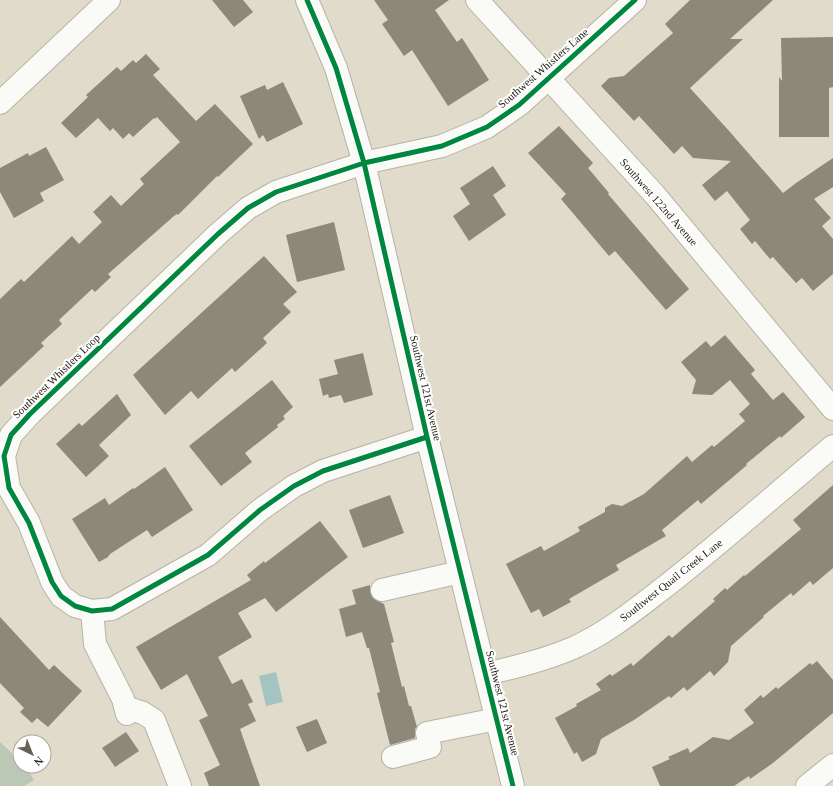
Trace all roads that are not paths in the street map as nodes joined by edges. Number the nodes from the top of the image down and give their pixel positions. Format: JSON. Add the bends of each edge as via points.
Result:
{"nodes":[{"id":1,"x":109,"y":0,"type":"edge"},
{"id":2,"x":307,"y":0,"type":"edge"},
{"id":3,"x":477,"y":0,"type":"edge"},
{"id":4,"x":635,"y":0,"type":"edge"},
{"id":5,"x":549,"y":78,"type":"junction"},
{"id":6,"x":0,"y":103,"type":"edge"},
{"id":7,"x":364,"y":163,"type":"junction"},
{"id":8,"x":833,"y":409,"type":"edge"},
{"id":9,"x":427,"y":437,"type":"junction"},
{"id":10,"x":833,"y":446,"type":"edge"},
{"id":11,"x":460,"y":572,"type":"junction"},
{"id":12,"x":382,"y":590,"type":"dead end"},
{"id":13,"x":92,"y":611,"type":"junction"},
{"id":14,"x":486,"y":674,"type":"junction"},
{"id":15,"x":496,"y":719,"type":"junction"},
{"id":16,"x":393,"y":757,"type":"dead end"},
{"id":17,"x":833,"y":765,"type":"edge"},
{"id":18,"x":180,"y":786,"type":"edge"},
{"id":19,"x":513,"y":786,"type":"edge"},
{"id":20,"x":807,"y":786,"type":"edge"}],
"edges":[{"from":1,"to":6,"type":"street"},
{"from":2,"to":7,"type":"street","name":"Southwest 121st Avenue","via":[[336,68]]},
{"from":3,"to":5,"type":"street","name":"Southwest 122nd Avenue"},
{"from":4,"to":5,"type":"street","name":"Southwest Whistlers Lane"},
{"from":5,"to":7,"type":"street","name":"Southwest Whistlers Lane","via":[[519,105],[487,127],[442,146]]},
{"from":5,"to":8,"type":"street","name":"Southwest 122nd Avenue","via":[[655,195]]},
{"from":7,"to":9,"type":"street","name":"Southwest 121st Avenue"},
{"from":7,"to":13,"type":"street","name":"Southwest Whistlers Loop","via":[[276,192],[248,208],[30,414],[11,435],[4,456],[9,488],[28,523],[52,582],[61,596],[75,606]]},
{"from":9,"to":11,"type":"street","name":"Southwest 121st Avenue"},
{"from":9,"to":13,"type":"street","name":"Southwest Whistlers Loop","via":[[323,471],[294,486],[260,510],[208,555],[112,610]]},
{"from":10,"to":14,"type":"street","name":"Southwest Quail Creek Lane","via":[[688,568],[601,634],[573,648],[532,663]]},
{"from":11,"to":12,"type":"street"},
{"from":11,"to":14,"type":"street","name":"Southwest 121st Avenue"},
{"from":13,"to":18,"type":"street","via":[[95,644],[126,710],[143,713],[154,720]]},
{"from":14,"to":15,"type":"street","name":"Southwest 121st Avenue"},
{"from":15,"to":16,"type":"street","via":[[427,733],[430,747]]},
{"from":15,"to":19,"type":"street","name":"Southwest 121st Avenue"},
{"from":17,"to":20,"type":"street"}]}
